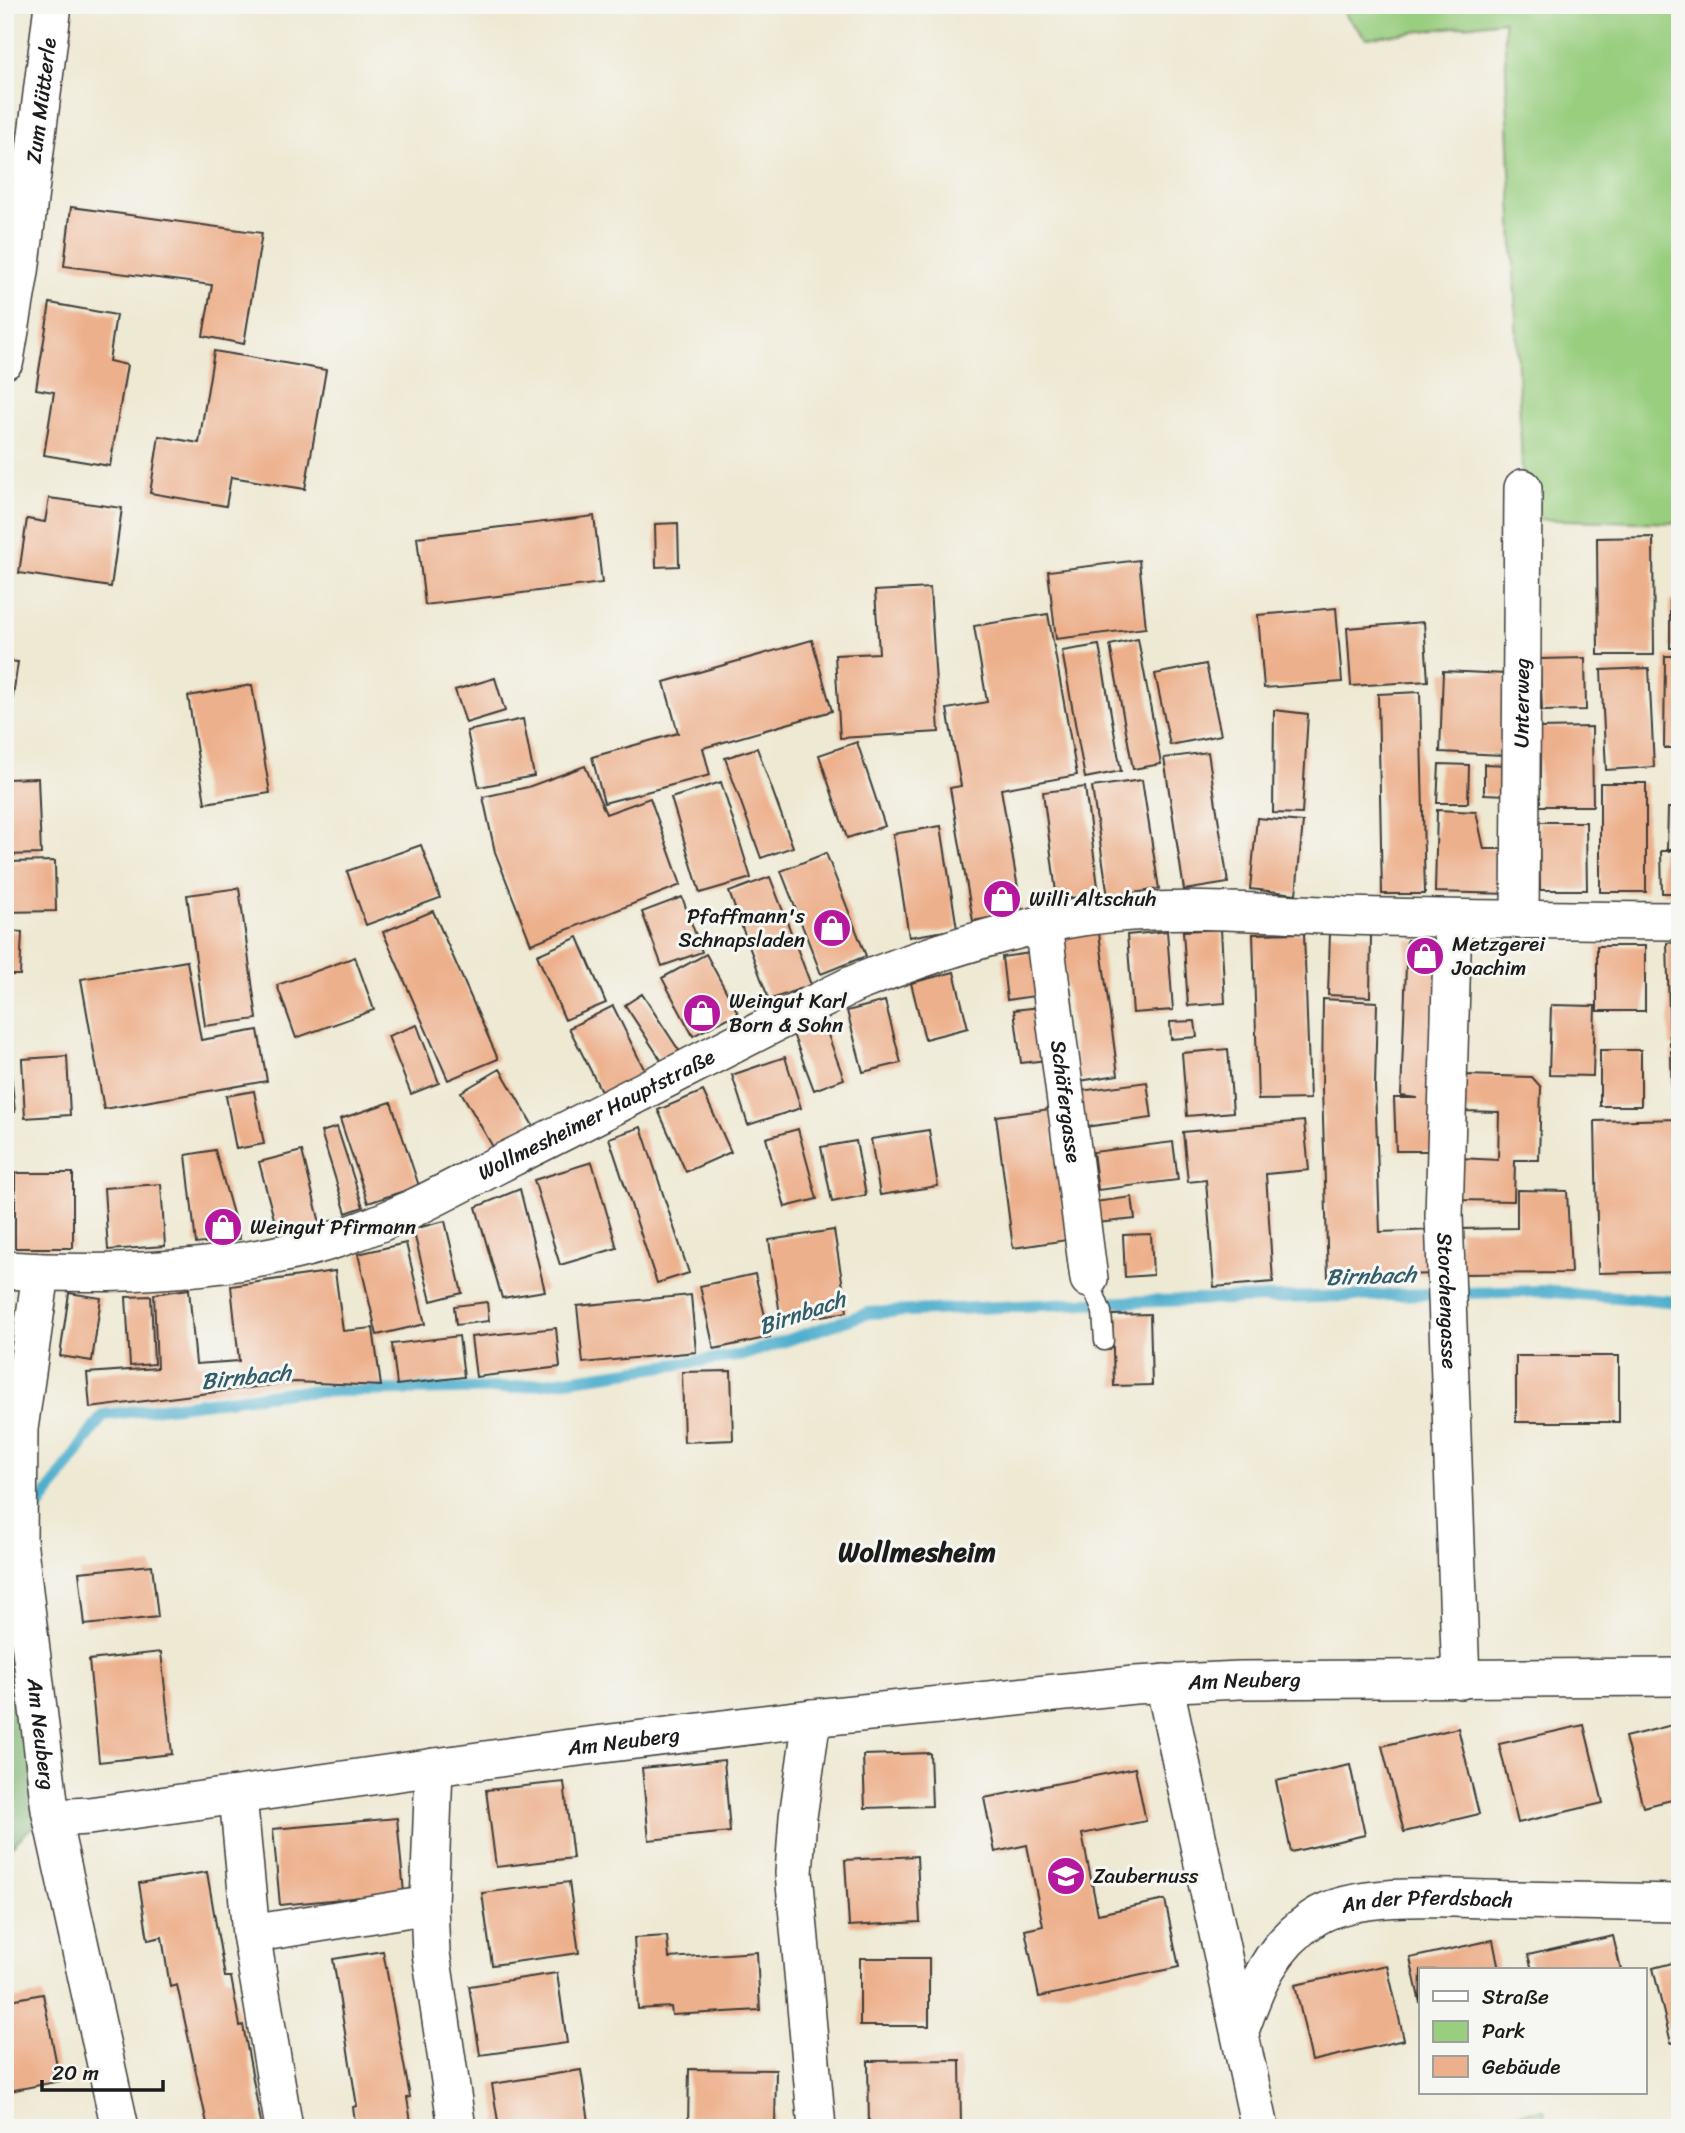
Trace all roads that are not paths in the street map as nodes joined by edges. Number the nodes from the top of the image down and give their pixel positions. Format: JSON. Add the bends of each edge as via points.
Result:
{"nodes":[{"id":1,"x":53,"y":5,"type":"edge"},
{"id":2,"x":5,"y":360,"type":"edge"},
{"id":3,"x":1523,"y":488,"type":"dead end"},
{"id":4,"x":1453,"y":919,"type":"junction"},
{"id":5,"x":1520,"y":920,"type":"junction"},
{"id":6,"x":1680,"y":921,"type":"edge"},
{"id":7,"x":1043,"y":925,"type":"junction"},
{"id":8,"x":5,"y":1270,"type":"edge"},
{"id":9,"x":41,"y":1273,"type":"junction"},
{"id":10,"x":1096,"y":1295,"type":"joint"},
{"id":11,"x":1104,"y":1341,"type":"dead end"},
{"id":12,"x":1680,"y":1677,"type":"edge"},
{"id":13,"x":1461,"y":1680,"type":"junction"},
{"id":14,"x":1164,"y":1683,"type":"junction"},
{"id":15,"x":812,"y":1718,"type":"junction"},
{"id":16,"x":434,"y":1767,"type":"junction"},
{"id":17,"x":238,"y":1796,"type":"junction"},
{"id":18,"x":52,"y":1818,"type":"junction"},
{"id":19,"x":1680,"y":1903,"type":"edge"},
{"id":20,"x":429,"y":1905,"type":"junction"},
{"id":21,"x":251,"y":1934,"type":"junction"},
{"id":22,"x":1240,"y":2031,"type":"junction"},
{"id":23,"x":120,"y":2128,"type":"edge"},
{"id":24,"x":284,"y":2128,"type":"edge"},
{"id":25,"x":457,"y":2128,"type":"edge"},
{"id":26,"x":817,"y":2128,"type":"edge"},
{"id":27,"x":1260,"y":2128,"type":"edge"}],
"edges":[{"from":1,"to":2,"type":"street","name":"Zum Mütterle"},
{"from":3,"to":5,"type":"street","name":"Unterweg"},
{"from":4,"to":5,"type":"street","name":"Wollmesheimer Hauptstraße"},
{"from":4,"to":7,"type":"street","name":"Wollmesheimer Hauptstraße","via":[[1174,910]]},
{"from":4,"to":13,"type":"street","name":"Storchengasse","via":[[1444,1216]]},
{"from":5,"to":6,"type":"street","name":"Wollmesheimer Hauptstraße"},
{"from":7,"to":9,"type":"street","name":"Wollmesheimer Hauptstraße","via":[[854,984],[352,1234],[261,1258],[166,1268]]},
{"from":7,"to":10,"type":"street","name":"Schäfergasse"},
{"from":8,"to":9,"type":"street","name":"Wollmesheimer Hauptstraße"},
{"from":9,"to":18,"type":"street","name":"Am Neuberg","via":[[17,1456],[18,1540]]},
{"from":10,"to":11,"type":"lane"},
{"from":12,"to":13,"type":"street","name":"Am Neuberg"},
{"from":13,"to":14,"type":"street","name":"Am Neuberg"},
{"from":14,"to":15,"type":"street","name":"Am Neuberg"},
{"from":14,"to":22,"type":"street"},
{"from":15,"to":16,"type":"street","name":"Am Neuberg"},
{"from":15,"to":26,"type":"street","via":[[794,1873]]},
{"from":16,"to":17,"type":"street","name":"Am Neuberg"},
{"from":16,"to":20,"type":"street"},
{"from":17,"to":18,"type":"street","name":"Am Neuberg"},
{"from":17,"to":21,"type":"street"},
{"from":18,"to":23,"type":"street","name":"Am Neuberg"},
{"from":19,"to":22,"type":"street","name":"An der Pferdsbach","via":[[1422,1899],[1374,1900],[1335,1909],[1316,1916],[1273,1954],[1257,1982]]},
{"from":20,"to":21,"type":"street"},
{"from":20,"to":25,"type":"street","via":[[431,1953]]},
{"from":21,"to":24,"type":"street"},
{"from":22,"to":27,"type":"street"}]}
